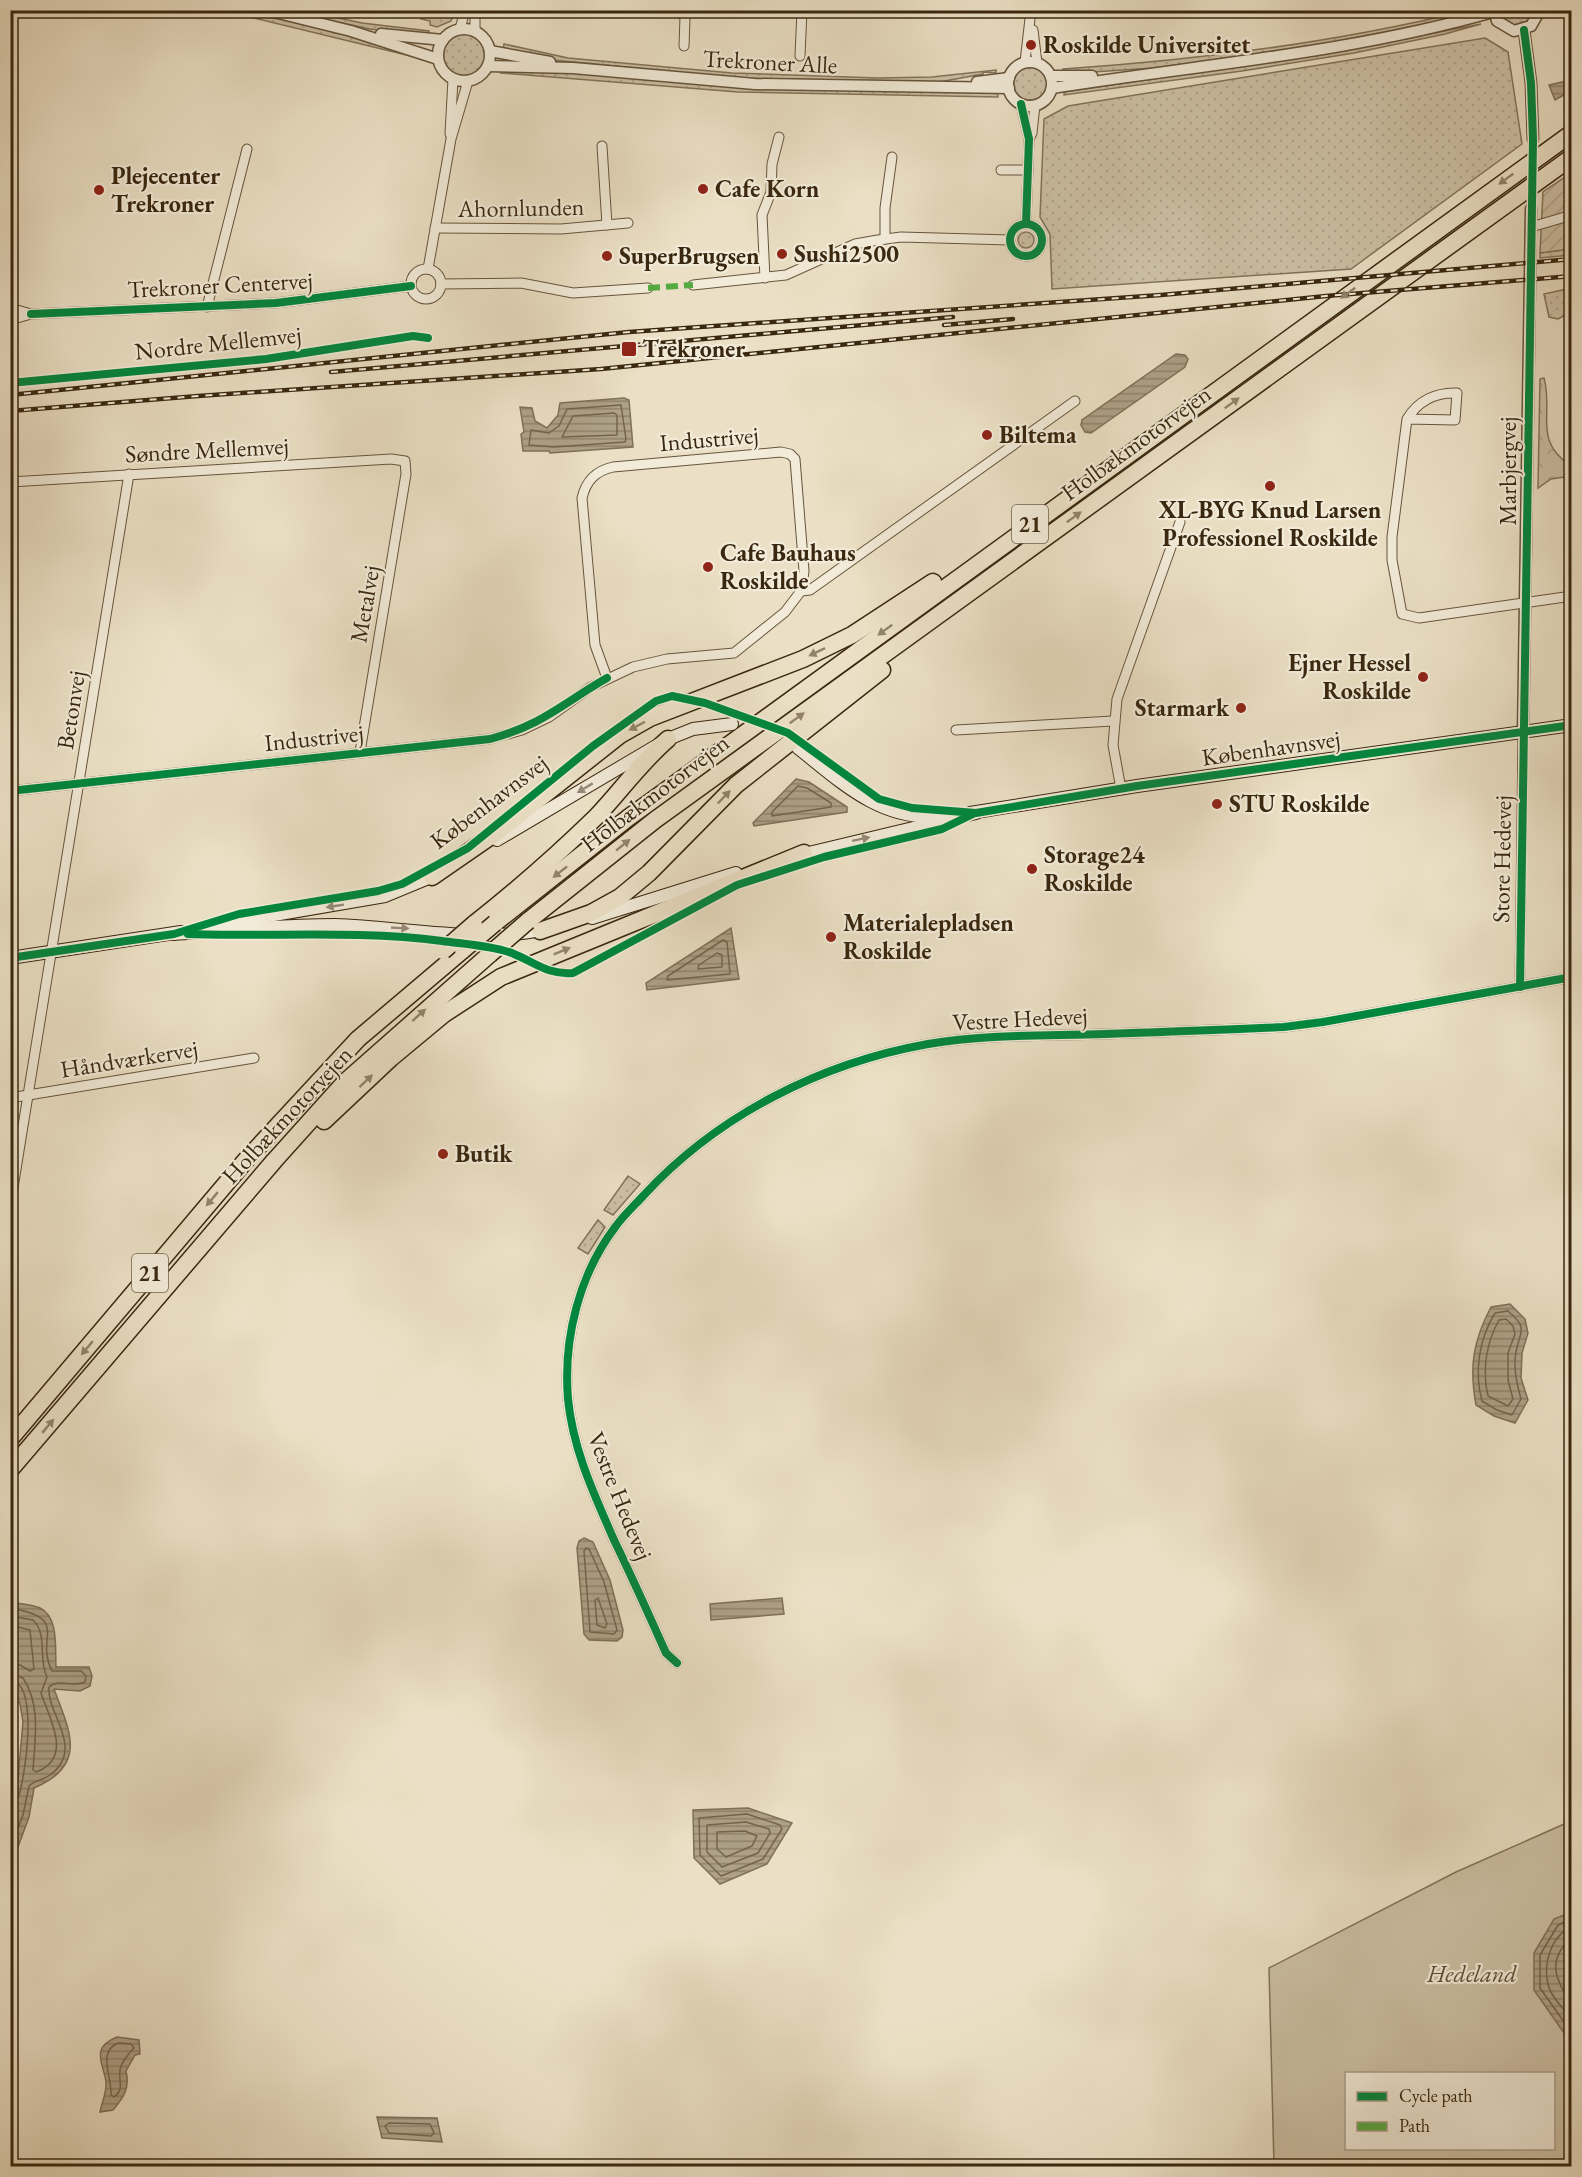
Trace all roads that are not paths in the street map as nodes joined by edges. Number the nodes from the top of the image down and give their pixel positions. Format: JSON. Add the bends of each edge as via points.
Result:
{"nodes":[{"id":1,"x":266,"y":10,"type":"edge"},
{"id":2,"x":465,"y":10,"type":"edge"},
{"id":3,"x":475,"y":10,"type":"edge"},
{"id":4,"x":677,"y":10,"type":"edge"},
{"id":5,"x":802,"y":10,"type":"edge"},
{"id":6,"x":1031,"y":10,"type":"edge"},
{"id":7,"x":1540,"y":10,"type":"edge"},
{"id":8,"x":1493,"y":11,"type":"edge"},
{"id":9,"x":1031,"y":21,"type":"junction"},
{"id":10,"x":460,"y":29,"type":"junction"},
{"id":11,"x":351,"y":30,"type":"junction"},
{"id":12,"x":1524,"y":30,"type":"junction"},
{"id":13,"x":475,"y":31,"type":"junction"},
{"id":14,"x":443,"y":40,"type":"junction"},
{"id":15,"x":684,"y":46,"type":"dead end"},
{"id":16,"x":490,"y":51,"type":"junction"},
{"id":17,"x":800,"y":56,"type":"dead end"},
{"id":18,"x":438,"y":59,"type":"junction"},
{"id":19,"x":1025,"y":62,"type":"junction"},
{"id":20,"x":1037,"y":63,"type":"junction"},
{"id":21,"x":488,"y":66,"type":"junction"},
{"id":22,"x":573,"y":68,"type":"junction"},
{"id":23,"x":1051,"y":76,"type":"junction"},
{"id":24,"x":1110,"y":78,"type":"junction"},
{"id":25,"x":453,"y":79,"type":"junction"},
{"id":26,"x":468,"y":81,"type":"junction"},
{"id":27,"x":1009,"y":83,"type":"junction"},
{"id":28,"x":1052,"y":87,"type":"junction"},
{"id":29,"x":1021,"y":104,"type":"junction"},
{"id":30,"x":1035,"y":105,"type":"junction"},
{"id":31,"x":1572,"y":133,"type":"edge"},
{"id":32,"x":779,"y":136,"type":"dead end"},
{"id":33,"x":451,"y":139,"type":"junction"},
{"id":34,"x":1029,"y":139,"type":"junction"},
{"id":35,"x":1533,"y":139,"type":"tunnel mouth"},
{"id":36,"x":602,"y":146,"type":"dead end"},
{"id":37,"x":247,"y":149,"type":"dead end"},
{"id":38,"x":892,"y":157,"type":"dead end"},
{"id":39,"x":1572,"y":157,"type":"edge"},
{"id":40,"x":1001,"y":170,"type":"dead end"},
{"id":41,"x":1028,"y":170,"type":"junction"},
{"id":42,"x":1531,"y":209,"type":"tunnel mouth"},
{"id":43,"x":1572,"y":215,"type":"edge"},
{"id":44,"x":628,"y":224,"type":"dead end"},
{"id":45,"x":1026,"y":224,"type":"junction"},
{"id":46,"x":607,"y":225,"type":"junction"},
{"id":47,"x":1531,"y":227,"type":"junction"},
{"id":48,"x":435,"y":228,"type":"junction"},
{"id":49,"x":885,"y":239,"type":"junction"},
{"id":50,"x":1010,"y":240,"type":"junction"},
{"id":51,"x":428,"y":269,"type":"junction"},
{"id":52,"x":765,"y":278,"type":"junction"},
{"id":53,"x":441,"y":284,"type":"junction"},
{"id":54,"x":693,"y":285,"type":"dead end"},
{"id":55,"x":411,"y":286,"type":"junction"},
{"id":56,"x":648,"y":288,"type":"dead end"},
{"id":57,"x":207,"y":307,"type":"junction"},
{"id":58,"x":10,"y":308,"type":"edge"},
{"id":59,"x":31,"y":314,"type":"junction"},
{"id":60,"x":10,"y":320,"type":"edge"},
{"id":61,"x":1075,"y":401,"type":"dead end"},
{"id":62,"x":1407,"y":419,"type":"junction"},
{"id":63,"x":405,"y":461,"type":"joint"},
{"id":64,"x":129,"y":474,"type":"junction"},
{"id":65,"x":10,"y":482,"type":"edge"},
{"id":66,"x":1180,"y":522,"type":"dead end"},
{"id":67,"x":1012,"y":537,"type":"junction"},
{"id":68,"x":1011,"y":563,"type":"junction"},
{"id":69,"x":801,"y":591,"type":"junction"},
{"id":70,"x":1572,"y":596,"type":"edge"},
{"id":71,"x":1527,"y":602,"type":"junction"},
{"id":72,"x":607,"y":678,"type":"junction"},
{"id":73,"x":1113,"y":721,"type":"junction"},
{"id":74,"x":732,"y":723,"type":"dead end"},
{"id":75,"x":1572,"y":725,"type":"edge"},
{"id":76,"x":956,"y":730,"type":"dead end"},
{"id":77,"x":1523,"y":733,"type":"junction"},
{"id":78,"x":668,"y":739,"type":"junction"},
{"id":79,"x":798,"y":748,"type":"dead end"},
{"id":80,"x":360,"y":752,"type":"junction"},
{"id":81,"x":79,"y":783,"type":"junction"},
{"id":82,"x":1121,"y":789,"type":"junction"},
{"id":83,"x":10,"y":791,"type":"edge"},
{"id":84,"x":976,"y":813,"type":"junction"},
{"id":85,"x":804,"y":853,"type":"junction"},
{"id":86,"x":432,"y":877,"type":"junction"},
{"id":87,"x":534,"y":926,"type":"junction"},
{"id":88,"x":174,"y":934,"type":"junction"},
{"id":89,"x":51,"y":952,"type":"junction"},
{"id":90,"x":10,"y":958,"type":"edge"},
{"id":91,"x":1572,"y":977,"type":"edge"},
{"id":92,"x":1520,"y":987,"type":"junction"},
{"id":93,"x":254,"y":1058,"type":"dead end"},
{"id":94,"x":28,"y":1095,"type":"junction"},
{"id":95,"x":10,"y":1098,"type":"edge"},
{"id":96,"x":293,"y":1108,"type":"junction"},
{"id":97,"x":274,"y":1161,"type":"junction"},
{"id":98,"x":10,"y":1206,"type":"edge"},
{"id":99,"x":10,"y":1439,"type":"edge"},
{"id":100,"x":10,"y":1470,"type":"edge"},
{"id":101,"x":677,"y":1664,"type":"dead end"}],
"edges":[{"from":1,"to":11,"type":"street"},
{"from":2,"to":10,"type":"street"},
{"from":3,"to":13,"type":"street"},
{"from":4,"to":15,"type":"street","via":[[686,18]]},
{"from":5,"to":17,"type":"street"},
{"from":6,"to":9,"type":"street"},
{"from":7,"to":12,"type":"street","via":[[1537,20]]},
{"from":8,"to":12,"type":"street","via":[[1504,28]]},
{"from":8,"to":24,"type":"street","via":[[1394,36],[1246,62]]},
{"from":9,"to":19,"type":"street"},
{"from":9,"to":20,"type":"street"},
{"from":10,"to":13,"type":"street"},
{"from":10,"to":14,"type":"street"},
{"from":11,"to":14,"type":"street"},
{"from":11,"to":18,"type":"street"},
{"from":12,"to":35,"type":"street"},
{"from":13,"to":16,"type":"street","via":[[485,39]]},
{"from":14,"to":18,"type":"street"},
{"from":16,"to":21,"type":"street"},
{"from":16,"to":22,"type":"street","name":"Trekroner Alle"},
{"from":18,"to":25,"type":"street"},
{"from":19,"to":20,"type":"street"},
{"from":19,"to":27,"type":"street","via":[[1016,67]]},
{"from":20,"to":23,"type":"street"},
{"from":21,"to":22,"type":"street","name":"Trekroner Alle"},
{"from":21,"to":26,"type":"street","via":[[482,75]]},
{"from":22,"to":27,"type":"street","name":"Trekroner Alle","via":[[755,84]]},
{"from":23,"to":24,"type":"street"},
{"from":23,"to":28,"type":"street"},
{"from":24,"to":28,"type":"street"},
{"from":25,"to":26,"type":"street"},
{"from":25,"to":33,"type":"street"},
{"from":26,"to":33,"type":"street"},
{"from":27,"to":29,"type":"street","via":[[1014,98]]},
{"from":28,"to":30,"type":"street","via":[[1047,99]]},
{"from":29,"to":30,"type":"street"},
{"from":29,"to":34,"type":"street"},
{"from":30,"to":34,"type":"street"},
{"from":31,"to":67,"type":"highway","name":"Holbækmotorvejen","number":"21","one_way":true},
{"from":32,"to":52,"type":"street","via":[[771,192],[762,215]]},
{"from":33,"to":48,"type":"street"},
{"from":34,"to":41,"type":"street"},
{"from":36,"to":46,"type":"street","name":"Ahornlunden"},
{"from":37,"to":57,"type":"street"},
{"from":38,"to":49,"type":"street"},
{"from":68,"to":39,"type":"highway","name":"Holbækmotorvejen","number":"21","one_way":true},
{"from":40,"to":41,"type":"street"},
{"from":41,"to":45,"type":"street"},
{"from":42,"to":47,"type":"street","name":"Marbjergvej"},
{"from":43,"to":47,"type":"street"},
{"from":44,"to":46,"type":"street","name":"Ahornlunden"},
{"from":45,"to":50,"type":"street","via":[[1017,227]]},
{"from":45,"to":50,"type":"street","via":[[1041,235],[1042,244],[1037,252],[1019,255]]},
{"from":46,"to":48,"type":"street","name":"Ahornlunden","via":[[561,229]]},
{"from":47,"to":71,"type":"street","name":"Marbjergvej"},
{"from":48,"to":51,"type":"street"},
{"from":49,"to":50,"type":"street"},
{"from":49,"to":52,"type":"street","via":[[855,244],[803,269]]},
{"from":51,"to":53,"type":"street","via":[[435,272]]},
{"from":51,"to":55,"type":"street","via":[[415,273]]},
{"from":52,"to":54,"type":"street"},
{"from":53,"to":55,"type":"street","via":[[437,293],[428,298],[417,296]]},
{"from":53,"to":56,"type":"street","via":[[521,284],[573,294]]},
{"from":55,"to":57,"type":"street","name":"Trekroner Centervej","via":[[326,298]]},
{"from":57,"to":59,"type":"street","name":"Trekroner Centervej"},
{"from":58,"to":59,"type":"street","name":"Trekroner Centervej"},
{"from":59,"to":60,"type":"street","name":"Trekroner Centervej"},
{"from":61,"to":69,"type":"street","name":"Industrivej","via":[[810,590]]},
{"from":62,"to":62,"type":"street","via":[[1413,409],[1440,392],[1457,393],[1455,420]]},
{"from":62,"to":71,"type":"street","via":[[1392,550],[1400,610],[1404,616],[1413,618]]},
{"from":63,"to":64,"type":"street","name":"Søndre Mellemvej"},
{"from":63,"to":80,"type":"street","name":"Metalvej"},
{"from":64,"to":65,"type":"street","name":"Søndre Mellemvej"},
{"from":64,"to":81,"type":"street","name":"Betonvej"},
{"from":66,"to":73,"type":"street","via":[[1122,679]]},
{"from":67,"to":86,"type":"highway","one_way":true,"via":[[961,564],[852,635],[802,659],[650,718],[620,735],[500,830]]},
{"from":67,"to":96,"type":"highway","name":"Holbækmotorvejen","number":"21","one_way":true,"bridge":true,"via":[[628,818],[495,923],[358,1039]]},
{"from":87,"to":68,"type":"highway","name":"Holbækmotorvejen","number":"21","one_way":true,"via":[[655,820]]},
{"from":87,"to":68,"type":"highway","one_way":true,"via":[[591,913],[620,897],[650,873],[736,785],[958,612]]},
{"from":69,"to":72,"type":"street","name":"Industrivej","via":[[785,612],[734,652],[667,659]]},
{"from":69,"to":72,"type":"street","name":"Industrivej","via":[[804,571],[795,459],[790,454],[603,469],[591,478],[582,498],[595,645]]},
{"from":70,"to":71,"type":"street"},
{"from":71,"to":77,"type":"street","name":"Marbjergvej"},
{"from":72,"to":80,"type":"street","name":"Industrivej","via":[[554,714],[517,732],[490,739]]},
{"from":73,"to":76,"type":"street"},
{"from":73,"to":82,"type":"street"},
{"from":74,"to":78,"type":"main road","name":"Københavnsvej","via":[[693,729]]},
{"from":75,"to":77,"type":"main road","name":"Københavnsvej"},
{"from":77,"to":82,"type":"main road","name":"Københavnsvej"},
{"from":77,"to":92,"type":"street","name":"Store Hedevej"},
{"from":78,"to":86,"type":"main road","name":"Københavnsvej","one_way":true},
{"from":78,"to":96,"type":"highway","bridge":true,"via":[[548,864],[444,951],[317,1072]]},
{"from":79,"to":84,"type":"main road","name":"Københavnsvej","via":[[857,795],[882,808],[934,817]]},
{"from":80,"to":81,"type":"street","name":"Industrivej"},
{"from":81,"to":83,"type":"street","name":"Industrivej"},
{"from":81,"to":89,"type":"street","name":"Betonvej"},
{"from":82,"to":84,"type":"main road","name":"Københavnsvej"},
{"from":85,"to":84,"type":"main road","name":"Københavnsvej","one_way":true},
{"from":85,"to":87,"type":"main road","name":"Københavnsvej","via":[[578,922]]},
{"from":97,"to":85,"type":"highway","one_way":true,"via":[[444,1014],[492,982]]},
{"from":86,"to":88,"type":"main road","name":"Københavnsvej","one_way":true,"via":[[385,896]]},
{"from":88,"to":87,"type":"main road","name":"Københavnsvej","one_way":true,"via":[[335,926],[495,935]]},
{"from":97,"to":87,"type":"highway","name":"Holbækmotorvejen","number":"21","one_way":true,"bridge":true,"via":[[345,1082],[490,954]]},
{"from":88,"to":89,"type":"main road","name":"Københavnsvej"},
{"from":89,"to":90,"type":"main road","name":"Københavnsvej"},
{"from":89,"to":94,"type":"street","name":"Betonvej"},
{"from":91,"to":92,"type":"street","name":"Vestre Hedevej"},
{"from":92,"to":101,"type":"street","name":"Vestre Hedevej","via":[[1284,1027],[993,1037],[907,1048],[846,1065],[795,1086],[733,1119],[704,1141],[662,1177],[616,1226],[584,1284],[568,1354],[568,1398],[582,1462],[666,1653]]},
{"from":93,"to":94,"type":"street","name":"Håndværkervej"},
{"from":94,"to":95,"type":"street","name":"Håndværkervej"},
{"from":94,"to":98,"type":"street","name":"Betonvej"},
{"from":96,"to":99,"type":"highway","name":"Holbækmotorvejen","number":"21","one_way":true},
{"from":100,"to":97,"type":"highway","name":"Holbækmotorvejen","number":"21","one_way":true}]}
